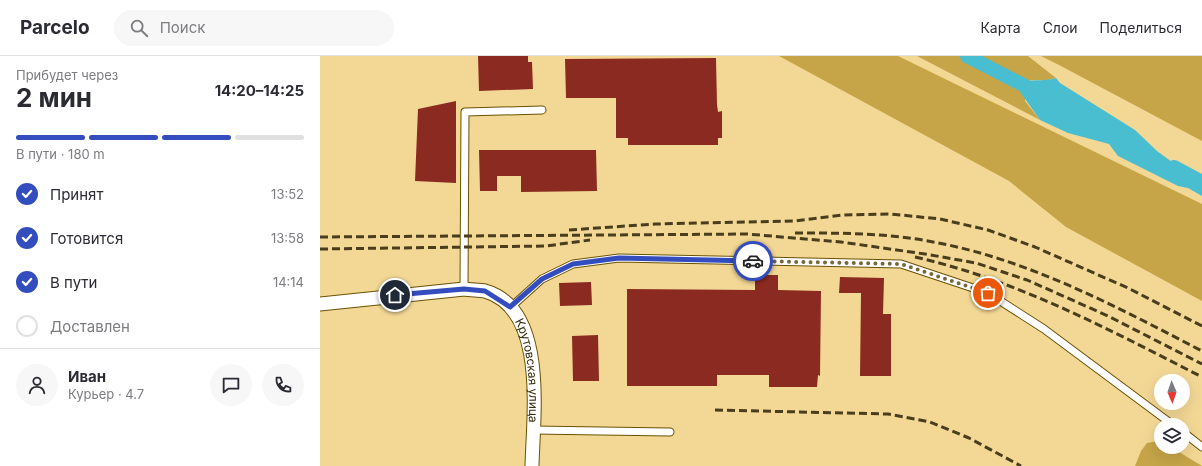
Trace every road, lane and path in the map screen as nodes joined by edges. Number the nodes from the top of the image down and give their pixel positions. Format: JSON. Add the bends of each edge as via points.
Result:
{"nodes":[{"id":1,"x":542,"y":110,"type":"dead end"},
{"id":2,"x":464,"y":289,"type":"junction"},
{"id":3,"x":320,"y":304,"type":"edge"},
{"id":4,"x":510,"y":307,"type":"junction"},
{"id":5,"x":1164,"y":418,"type":"edge"},
{"id":6,"x":533,"y":430,"type":"junction"},
{"id":7,"x":670,"y":432,"type":"dead end"},
{"id":8,"x":1190,"y":437,"type":"edge"},
{"id":9,"x":1202,"y":446,"type":"edge"},
{"id":10,"x":532,"y":466,"type":"edge"}],
"edges":[{"from":1,"to":2,"type":"lane","via":[[465,112]]},
{"from":2,"to":3,"type":"street","name":"Крутовская улица"},
{"from":2,"to":4,"type":"street","name":"Крутовская улица","via":[[485,291]]},
{"from":4,"to":5,"type":"lane","via":[[542,279],[573,264],[619,258],[901,264],[988,293],[1044,329]]},
{"from":4,"to":6,"type":"street","name":"Крутовская улица","via":[[525,332],[532,354]]},
{"from":6,"to":7,"type":"lane"},
{"from":6,"to":10,"type":"street","name":"Крутовская улица"},
{"from":8,"to":9,"type":"lane"}]}
